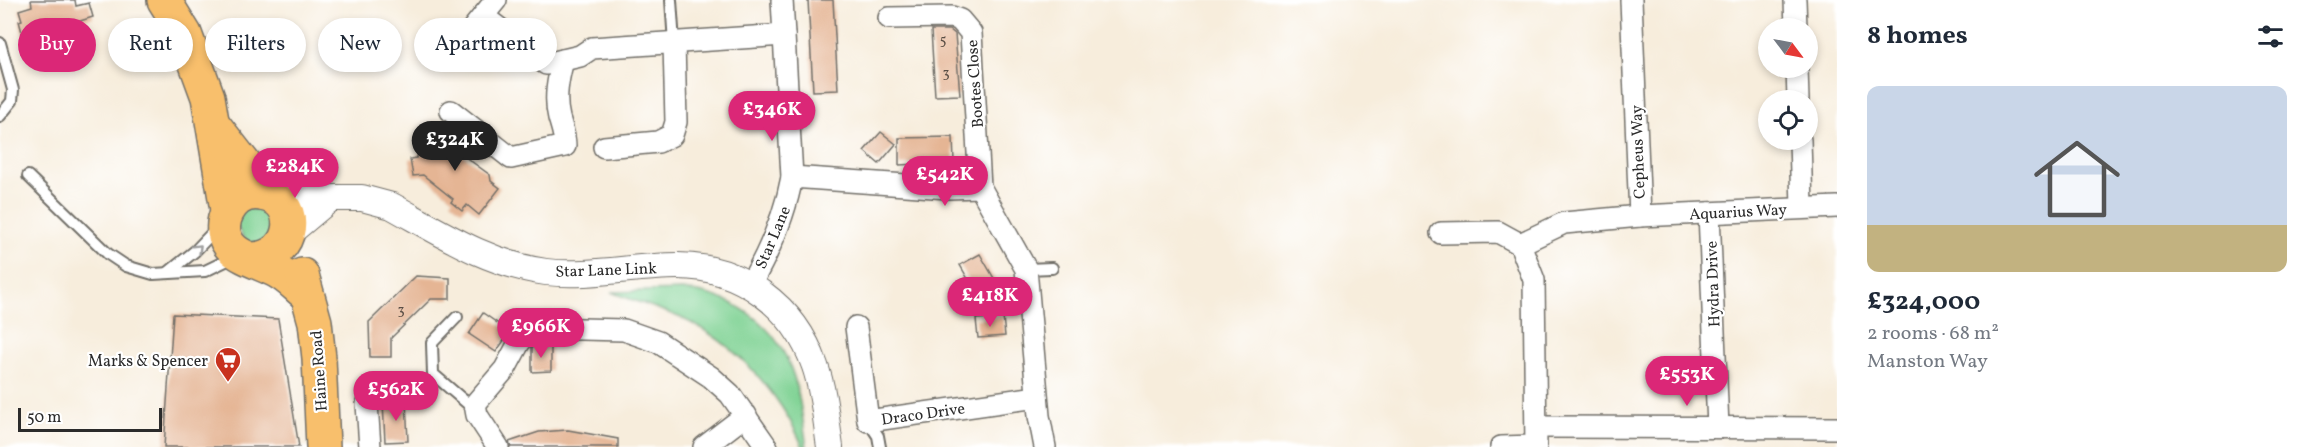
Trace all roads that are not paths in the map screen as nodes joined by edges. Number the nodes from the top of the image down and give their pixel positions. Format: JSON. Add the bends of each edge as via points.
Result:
{"nodes":[{"id":1,"x":164,"y":0,"type":"edge"},
{"id":2,"x":496,"y":0,"type":"edge"},
{"id":3,"x":671,"y":0,"type":"edge"},
{"id":4,"x":782,"y":0,"type":"edge"},
{"id":5,"x":1631,"y":0,"type":"edge"},
{"id":6,"x":1795,"y":0,"type":"edge"},
{"id":7,"x":483,"y":16,"type":"joint"},
{"id":8,"x":889,"y":18,"type":"dead end"},
{"id":9,"x":1796,"y":18,"type":"edge"},
{"id":10,"x":784,"y":35,"type":"junction"},
{"id":11,"x":0,"y":43,"type":"edge"},
{"id":12,"x":674,"y":43,"type":"junction"},
{"id":13,"x":563,"y":60,"type":"junction"},
{"id":14,"x":451,"y":111,"type":"dead end"},
{"id":15,"x":0,"y":116,"type":"edge"},
{"id":16,"x":214,"y":124,"type":"junction"},
{"id":17,"x":604,"y":147,"type":"dead end"},
{"id":18,"x":1800,"y":150,"type":"edge"},
{"id":19,"x":28,"y":176,"type":"dead end"},
{"id":20,"x":792,"y":177,"type":"junction"},
{"id":21,"x":980,"y":187,"type":"junction"},
{"id":22,"x":270,"y":197,"type":"junction"},
{"id":23,"x":331,"y":198,"type":"junction"},
{"id":24,"x":1803,"y":207,"type":"junction"},
{"id":25,"x":1837,"y":207,"type":"edge"},
{"id":26,"x":1709,"y":213,"type":"junction"},
{"id":27,"x":226,"y":215,"type":"junction"},
{"id":28,"x":1640,"y":216,"type":"junction"},
{"id":29,"x":1441,"y":233,"type":"dead end"},
{"id":30,"x":287,"y":238,"type":"junction"},
{"id":31,"x":1520,"y":244,"type":"junction"},
{"id":32,"x":246,"y":257,"type":"junction"},
{"id":33,"x":1052,"y":268,"type":"dead end"},
{"id":34,"x":1026,"y":269,"type":"junction"},
{"id":35,"x":169,"y":272,"type":"junction"},
{"id":36,"x":750,"y":285,"type":"junction"},
{"id":37,"x":307,"y":295,"type":"junction"},
{"id":38,"x":457,"y":317,"type":"dead end"},
{"id":39,"x":856,"y":327,"type":"dead end"},
{"id":40,"x":1037,"y":397,"type":"junction"},
{"id":41,"x":367,"y":404,"type":"dead end"},
{"id":42,"x":475,"y":410,"type":"junction"},
{"id":43,"x":746,"y":415,"type":"junction"},
{"id":44,"x":868,"y":422,"type":"junction"},
{"id":45,"x":1718,"y":426,"type":"junction"},
{"id":46,"x":1837,"y":428,"type":"edge"},
{"id":47,"x":1536,"y":440,"type":"edge"},
{"id":48,"x":323,"y":447,"type":"edge"},
{"id":49,"x":370,"y":447,"type":"edge"},
{"id":50,"x":498,"y":447,"type":"edge"},
{"id":51,"x":704,"y":447,"type":"edge"},
{"id":52,"x":767,"y":447,"type":"edge"},
{"id":53,"x":830,"y":447,"type":"edge"},
{"id":54,"x":880,"y":447,"type":"edge"},
{"id":55,"x":1045,"y":447,"type":"edge"},
{"id":56,"x":1501,"y":447,"type":"edge"}],
"edges":[{"from":1,"to":16,"type":"main road","name":"Haine Road","via":[[185,34]]},
{"from":2,"to":7,"type":"street"},
{"from":3,"to":12,"type":"lane"},
{"from":4,"to":10,"type":"street","name":"Star Lane"},
{"from":5,"to":28,"type":"street","name":"Cepheus Way"},
{"from":6,"to":9,"type":"street"},
{"from":7,"to":13,"type":"street","via":[[546,64]]},
{"from":8,"to":21,"type":"street","name":"Bootes Close","via":[[952,17],[971,33]]},
{"from":10,"to":12,"type":"street"},
{"from":10,"to":20,"type":"street","name":"Star Lane"},
{"from":11,"to":15,"type":"lane","via":[[13,90],[12,101]]},
{"from":12,"to":13,"type":"street","via":[[592,48]]},
{"from":12,"to":17,"type":"street","via":[[676,122],[672,135],[658,142]]},
{"from":13,"to":14,"type":"street","via":[[557,84],[565,146],[511,158]]},
{"from":16,"to":22,"type":"main road","name":"Haine Road"},
{"from":16,"to":27,"type":"main road","name":"Haine Road"},
{"from":18,"to":24,"type":"street"},
{"from":19,"to":35,"type":"lane","via":[[108,254],[126,266],[153,274]]},
{"from":20,"to":21,"type":"street"},
{"from":20,"to":36,"type":"street","name":"Star Lane","via":[[779,227]]},
{"from":21,"to":34,"type":"street"},
{"from":22,"to":23,"type":"street","name":"Star Lane Link","via":[[296,194]]},
{"from":22,"to":27,"type":"main road","via":[[253,193],[243,196]]},
{"from":22,"to":30,"type":"main road","name":"Haine Road","via":[[288,216]]},
{"from":23,"to":30,"type":"street"},
{"from":23,"to":36,"type":"street","name":"Star Lane Link","via":[[362,198],[392,206],[477,252],[529,269],[568,273],[695,267],[733,276]]},
{"from":24,"to":25,"type":"street","name":"Aquarius Way"},
{"from":24,"to":26,"type":"street","name":"Aquarius Way"},
{"from":26,"to":28,"type":"street","name":"Aquarius Way"},
{"from":26,"to":45,"type":"street","name":"Hydra Drive"},
{"from":27,"to":32,"type":"main road","name":"Haine Road","via":[[226,240]]},
{"from":35,"to":27,"type":"lane","one_way":true,"via":[[195,251]]},
{"from":28,"to":31,"type":"street","name":"Cepheus Way","via":[[1564,223]]},
{"from":29,"to":31,"type":"street","via":[[1498,232]]},
{"from":30,"to":32,"type":"main road","via":[[272,255]]},
{"from":30,"to":37,"type":"main road","name":"Haine Road","via":[[299,263]]},
{"from":31,"to":47,"type":"street","via":[[1534,280]]},
{"from":32,"to":35,"type":"lane","via":[[205,272]]},
{"from":32,"to":37,"type":"main road","via":[[280,273]]},
{"from":33,"to":34,"type":"lane"},
{"from":34,"to":40,"type":"street"},
{"from":36,"to":53,"type":"street","name":"Star Lane","via":[[779,306],[809,350],[820,384]]},
{"from":37,"to":48,"type":"main road","name":"Haine Road","via":[[319,358]]},
{"from":38,"to":42,"type":"lane","via":[[432,343],[433,374]]},
{"from":39,"to":44,"type":"street","name":"Draco Drive"},
{"from":40,"to":44,"type":"street","name":"Draco Drive"},
{"from":40,"to":55,"type":"street"},
{"from":41,"to":49,"type":"street"},
{"from":42,"to":43,"type":"street","via":[[479,397],[505,369],[530,330],[608,328],[636,333],[668,348],[711,377]]},
{"from":42,"to":50,"type":"street"},
{"from":43,"to":51,"type":"street"},
{"from":43,"to":52,"type":"street"},
{"from":44,"to":54,"type":"lane"},
{"from":45,"to":46,"type":"street"},
{"from":45,"to":47,"type":"street"},
{"from":47,"to":56,"type":"street"}]}
